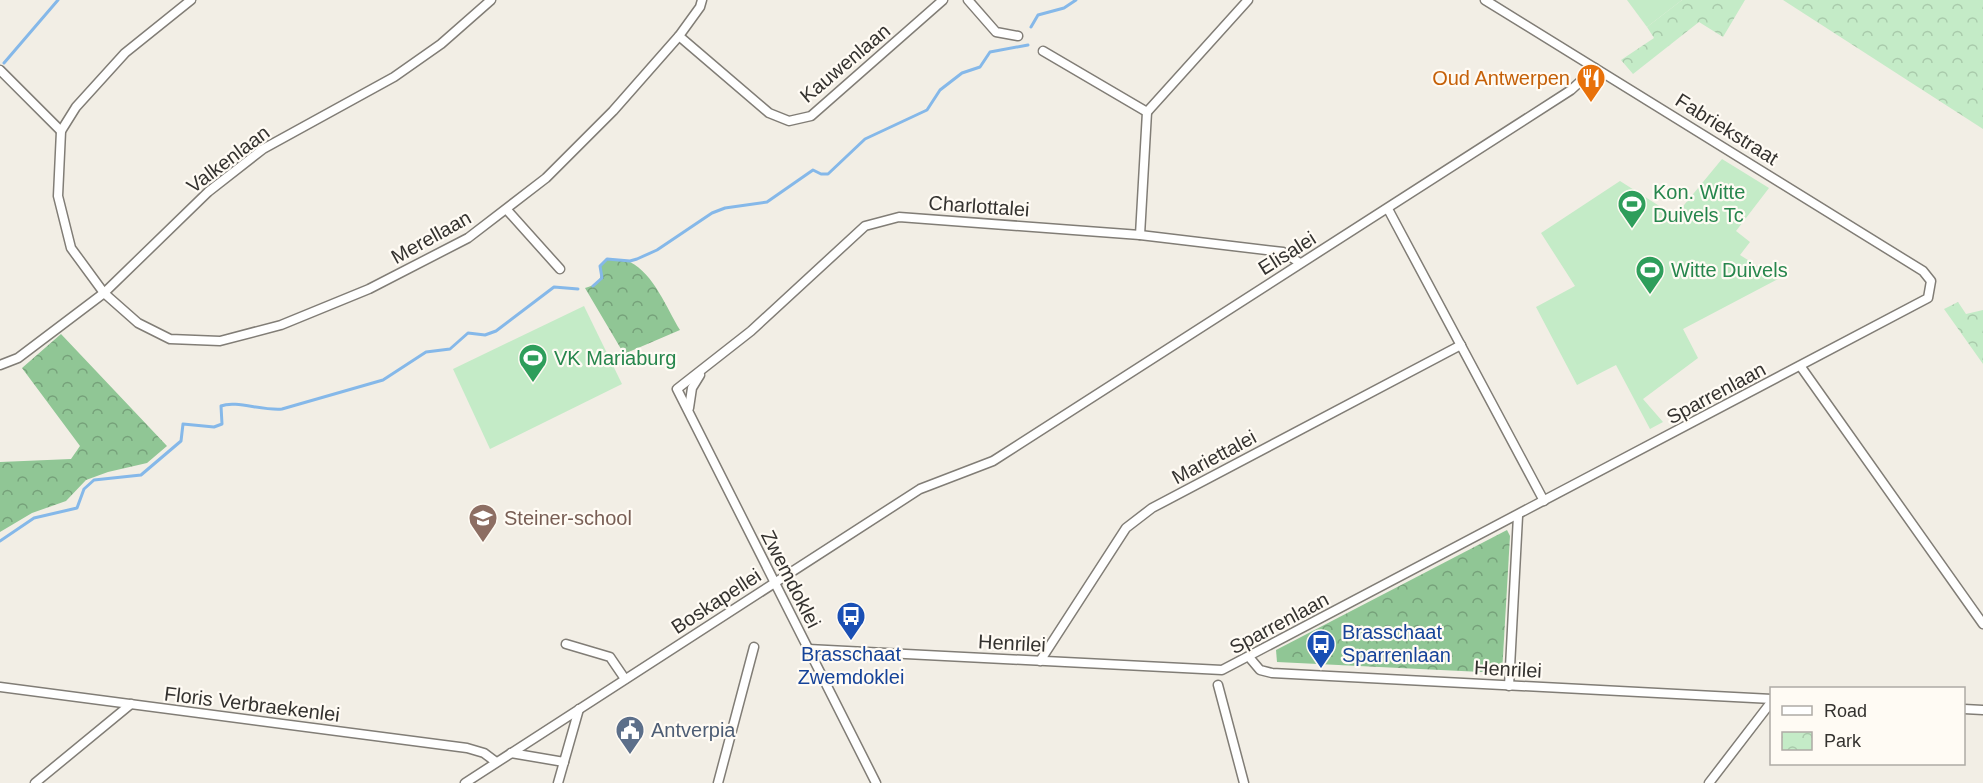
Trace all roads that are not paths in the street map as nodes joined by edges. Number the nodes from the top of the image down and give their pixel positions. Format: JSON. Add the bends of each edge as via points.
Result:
{"nodes":[{"id":1,"x":191,"y":0,"type":"edge"},
{"id":2,"x":492,"y":0,"type":"edge"},
{"id":3,"x":702,"y":0,"type":"edge"},
{"id":4,"x":943,"y":0,"type":"edge"},
{"id":5,"x":968,"y":0,"type":"edge"},
{"id":6,"x":1248,"y":0,"type":"edge"},
{"id":7,"x":1485,"y":0,"type":"edge"},
{"id":8,"x":679,"y":36,"type":"junction"},
{"id":9,"x":1018,"y":36,"type":"dead end"},
{"id":10,"x":1043,"y":51,"type":"dead end"},
{"id":11,"x":1595,"y":68,"type":"junction"},
{"id":12,"x":0,"y":70,"type":"edge"},
{"id":13,"x":1147,"y":112,"type":"junction"},
{"id":14,"x":61,"y":131,"type":"junction"},
{"id":15,"x":1388,"y":209,"type":"junction"},
{"id":16,"x":507,"y":210,"type":"junction"},
{"id":17,"x":1140,"y":235,"type":"junction"},
{"id":18,"x":1300,"y":263,"type":"junction"},
{"id":19,"x":561,"y":269,"type":"dead end"},
{"id":20,"x":104,"y":293,"type":"junction"},
{"id":21,"x":1928,"y":298,"type":"joint"},
{"id":22,"x":1461,"y":345,"type":"junction"},
{"id":23,"x":0,"y":365,"type":"edge"},
{"id":24,"x":1801,"y":368,"type":"junction"},
{"id":25,"x":690,"y":384,"type":"junction"},
{"id":26,"x":678,"y":389,"type":"joint"},
{"id":27,"x":688,"y":411,"type":"junction"},
{"id":28,"x":993,"y":461,"type":"joint"},
{"id":29,"x":1544,"y":501,"type":"junction"},
{"id":30,"x":1518,"y":516,"type":"junction"},
{"id":31,"x":774,"y":582,"type":"junction"},
{"id":32,"x":1983,"y":624,"type":"edge"},
{"id":33,"x":566,"y":644,"type":"dead end"},
{"id":34,"x":754,"y":647,"type":"dead end"},
{"id":35,"x":808,"y":649,"type":"junction"},
{"id":36,"x":1249,"y":657,"type":"junction"},
{"id":37,"x":1040,"y":661,"type":"junction"},
{"id":38,"x":1214,"y":670,"type":"joint"},
{"id":39,"x":625,"y":679,"type":"junction"},
{"id":40,"x":1218,"y":685,"type":"dead end"},
{"id":41,"x":1509,"y":686,"type":"junction"},
{"id":42,"x":0,"y":687,"type":"edge"},
{"id":43,"x":1770,"y":700,"type":"edge"},
{"id":44,"x":1770,"y":703,"type":"edge"},
{"id":45,"x":131,"y":704,"type":"junction"},
{"id":46,"x":579,"y":709,"type":"junction"},
{"id":47,"x":1965,"y":709,"type":"edge"},
{"id":48,"x":1983,"y":710,"type":"edge"},
{"id":49,"x":511,"y":753,"type":"junction"},
{"id":50,"x":496,"y":762,"type":"junction"},
{"id":51,"x":564,"y":762,"type":"junction"},
{"id":52,"x":35,"y":783,"type":"edge"},
{"id":53,"x":465,"y":783,"type":"edge"},
{"id":54,"x":558,"y":783,"type":"edge"},
{"id":55,"x":718,"y":783,"type":"edge"},
{"id":56,"x":876,"y":783,"type":"edge"},
{"id":57,"x":1244,"y":783,"type":"edge"},
{"id":58,"x":1709,"y":783,"type":"edge"}],
"edges":[{"from":1,"to":14,"type":"street","via":[[125,53],[76,107]]},
{"from":2,"to":20,"type":"street","name":"Valkenlaan","via":[[441,44],[394,77],[263,149],[208,192]]},
{"from":3,"to":8,"type":"street","name":"Merellaan"},
{"from":4,"to":8,"type":"street","name":"Kauwenlaan","via":[[811,116],[789,121],[769,113]]},
{"from":5,"to":9,"type":"street","via":[[996,32]]},
{"from":6,"to":13,"type":"street"},
{"from":7,"to":11,"type":"street","name":"Fabriekstraat"},
{"from":8,"to":16,"type":"street","name":"Merellaan","via":[[613,111],[546,178]]},
{"from":10,"to":13,"type":"street"},
{"from":11,"to":15,"type":"street","name":"Elisalei","via":[[1571,90]]},
{"from":11,"to":21,"type":"street","name":"Fabriekstraat","via":[[1923,271],[1931,281]]},
{"from":12,"to":14,"type":"street"},
{"from":13,"to":17,"type":"street"},
{"from":14,"to":20,"type":"street","name":"Merellaan","via":[[58,196],[71,248]]},
{"from":15,"to":18,"type":"street","name":"Elisalei"},
{"from":15,"to":22,"type":"street"},
{"from":16,"to":19,"type":"street"},
{"from":16,"to":20,"type":"street","name":"Merellaan","via":[[468,238],[369,289],[281,325],[220,341],[170,339],[138,323]]},
{"from":17,"to":18,"type":"street","name":"Charlottalei","via":[[1283,252]]},
{"from":17,"to":25,"type":"street","name":"Charlottalei","via":[[899,217],[881,220],[865,226]]},
{"from":18,"to":28,"type":"street","name":"Elisalei"},
{"from":20,"to":23,"type":"street","name":"Valkenlaan","via":[[18,358]]},
{"from":21,"to":24,"type":"street","name":"Sparrenlaan"},
{"from":22,"to":29,"type":"street"},
{"from":22,"to":37,"type":"street","name":"Mariettalei","via":[[1126,528]]},
{"from":24,"to":29,"type":"street","name":"Sparrenlaan"},
{"from":24,"to":32,"type":"street"},
{"from":25,"to":26,"type":"street","name":"Charlottalei"},
{"from":25,"to":27,"type":"street","name":"Charlottalei"},
{"from":26,"to":27,"type":"street","name":"Zwemdoklei"},
{"from":27,"to":31,"type":"street","name":"Zwemdoklei"},
{"from":28,"to":31,"type":"street","name":"Boskapellei","via":[[920,489]]},
{"from":29,"to":30,"type":"street","name":"Sparrenlaan"},
{"from":30,"to":36,"type":"street","name":"Sparrenlaan"},
{"from":30,"to":41,"type":"street"},
{"from":31,"to":35,"type":"street","name":"Zwemdoklei"},
{"from":31,"to":39,"type":"street","name":"Boskapellei"},
{"from":33,"to":39,"type":"street","via":[[610,657]]},
{"from":34,"to":55,"type":"street"},
{"from":35,"to":37,"type":"street","name":"Henrilei"},
{"from":35,"to":56,"type":"street","name":"Zwemdoklei"},
{"from":36,"to":38,"type":"street","name":"Sparrenlaan"},
{"from":36,"to":41,"type":"street","name":"Henrilei","via":[[1260,670],[1272,673]]},
{"from":37,"to":38,"type":"street","name":"Henrilei"},
{"from":39,"to":46,"type":"street","name":"Boskapellei"},
{"from":40,"to":57,"type":"street"},
{"from":41,"to":43,"type":"street","name":"Henrilei"},
{"from":42,"to":45,"type":"street","name":"Floris Verbraekenlei"},
{"from":44,"to":58,"type":"street"},
{"from":45,"to":50,"type":"street","name":"Floris Verbraekenlei","via":[[467,748]]},
{"from":45,"to":52,"type":"street"},
{"from":46,"to":49,"type":"street","name":"Boskapellei"},
{"from":46,"to":51,"type":"street"},
{"from":47,"to":48,"type":"street"},
{"from":49,"to":50,"type":"street","name":"Boskapellei"},
{"from":49,"to":51,"type":"street"},
{"from":50,"to":53,"type":"street","name":"Boskapellei"},
{"from":51,"to":54,"type":"street"}]}
